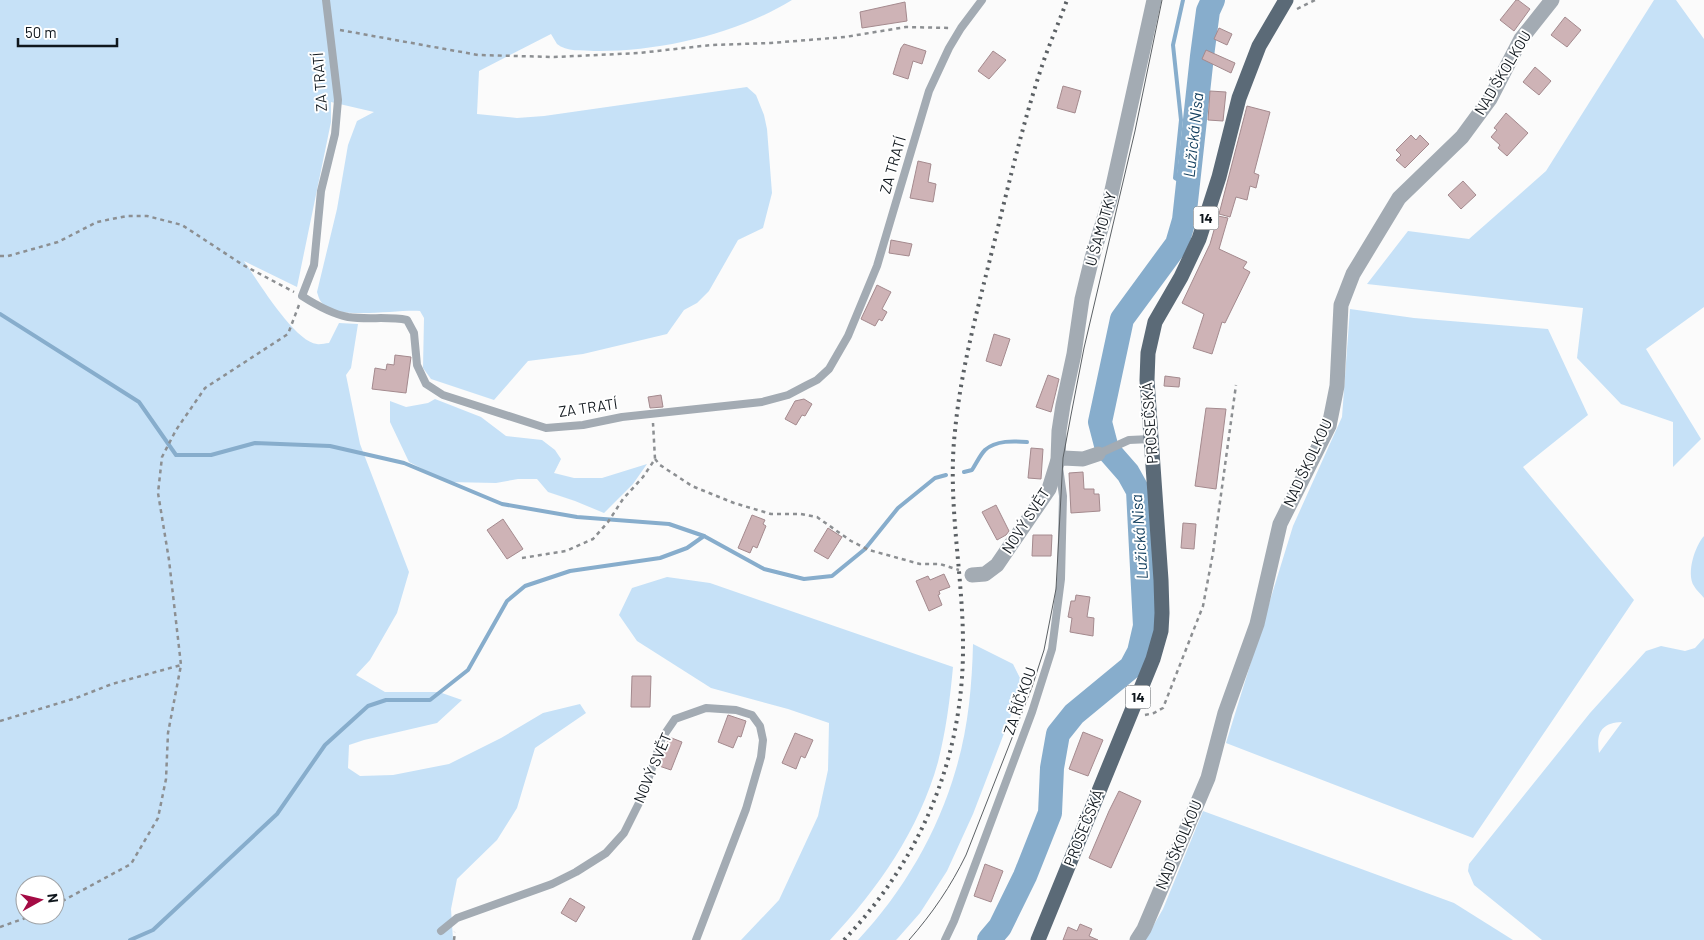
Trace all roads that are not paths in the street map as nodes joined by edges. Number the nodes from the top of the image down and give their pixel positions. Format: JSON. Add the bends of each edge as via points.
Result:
{"nodes":[{"id":1,"x":326,"y":0,"type":"edge"},
{"id":2,"x":982,"y":0,"type":"edge"},
{"id":3,"x":1154,"y":0,"type":"edge"},
{"id":4,"x":1286,"y":0,"type":"edge"},
{"id":5,"x":1552,"y":0,"type":"edge"},
{"id":6,"x":1151,"y":439,"type":"junction"},
{"id":7,"x":1098,"y":454,"type":"joint"},
{"id":8,"x":1058,"y":460,"type":"junction"},
{"id":9,"x":972,"y":575,"type":"road end"},
{"id":10,"x":441,"y":932,"type":"dead end"},
{"id":11,"x":696,"y":940,"type":"edge"},
{"id":12,"x":945,"y":940,"type":"edge"},
{"id":13,"x":1038,"y":940,"type":"edge"},
{"id":14,"x":1137,"y":940,"type":"edge"}],
"edges":[{"from":1,"to":2,"type":"lane","name":"ZA TRATÍ","via":[[338,100],[335,134],[321,191],[314,265],[302,296],[320,307],[348,317],[407,320],[414,334],[417,364],[426,384],[443,396],[546,428],[762,402],[807,386],[829,369],[848,336],[877,266],[929,91],[949,48]]},
{"from":3,"to":8,"type":"street","name":"U ŠAMOTKY","via":[[1110,199],[1082,299],[1062,405]]},
{"from":4,"to":6,"type":"main road","name":"PROSEČSKÁ","number":"14","via":[[1260,46],[1242,91],[1199,239],[1154,322],[1147,380]]},
{"from":5,"to":14,"type":"street","name":"NAD ŠKOLKOU","via":[[1521,39],[1490,99],[1462,138],[1400,198],[1353,274],[1341,305],[1337,386],[1330,426],[1280,524],[1257,624],[1225,713],[1208,778]]},
{"from":6,"to":7,"type":"lane","via":[[1129,440]]},
{"from":6,"to":13,"type":"main road","name":"PROSEČSKÁ","number":"14","via":[[1161,631],[1153,659]]},
{"from":7,"to":8,"type":"street","via":[[1083,459]]},
{"from":8,"to":9,"type":"street","name":"NOVÝ SVĚT","via":[[1049,489],[997,565],[985,574]]},
{"from":8,"to":12,"type":"lane","name":"ZA ŘÍČKOU","via":[[1064,496],[1061,579],[1052,649],[1032,712]]},
{"from":10,"to":11,"type":"lane","name":"NOVÝ SVĚT","via":[[457,918],[552,884],[606,853],[624,833],[643,795],[662,738],[675,719],[706,708],[736,710],[752,715],[760,726],[763,740],[761,757],[746,808]]}]}
